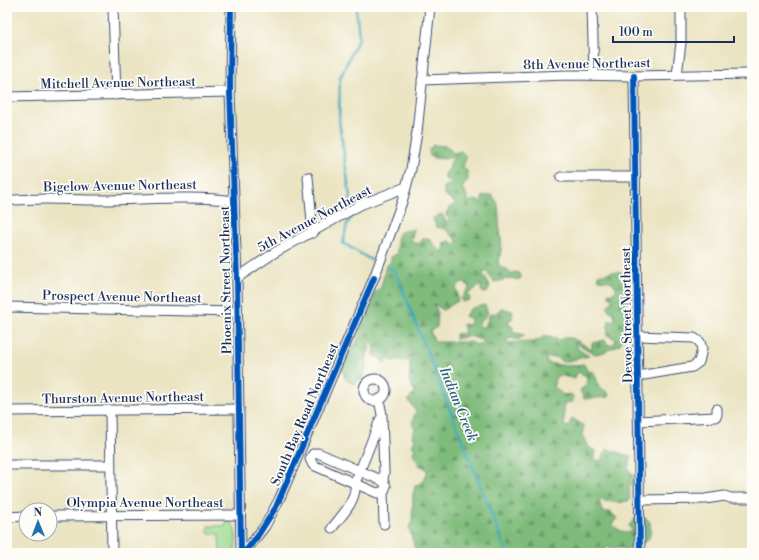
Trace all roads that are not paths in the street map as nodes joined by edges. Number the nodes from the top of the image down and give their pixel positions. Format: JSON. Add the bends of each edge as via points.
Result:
{"nodes":[{"id":1,"x":113,"y":7,"type":"edge"},
{"id":2,"x":231,"y":7,"type":"edge"},
{"id":3,"x":430,"y":7,"type":"edge"},
{"id":4,"x":592,"y":7,"type":"edge"},
{"id":5,"x":680,"y":7,"type":"edge"},
{"id":6,"x":752,"y":74,"type":"edge"},
{"id":7,"x":594,"y":75,"type":"junction"},
{"id":8,"x":677,"y":75,"type":"junction"},
{"id":9,"x":634,"y":76,"type":"junction"},
{"id":10,"x":422,"y":80,"type":"junction"},
{"id":11,"x":230,"y":92,"type":"junction"},
{"id":12,"x":116,"y":95,"type":"junction"},
{"id":13,"x":7,"y":97,"type":"edge"},
{"id":14,"x":308,"y":177,"type":"dead end"},
{"id":15,"x":561,"y":177,"type":"dead end"},
{"id":16,"x":635,"y":177,"type":"junction"},
{"id":17,"x":406,"y":187,"type":"junction"},
{"id":18,"x":234,"y":201,"type":"junction"},
{"id":19,"x":7,"y":202,"type":"edge"},
{"id":20,"x":312,"y":233,"type":"junction"},
{"id":21,"x":237,"y":278,"type":"junction"},
{"id":22,"x":7,"y":307,"type":"edge"},
{"id":23,"x":237,"y":312,"type":"junction"},
{"id":24,"x":637,"y":336,"type":"junction"},
{"id":25,"x":638,"y":376,"type":"junction"},
{"id":26,"x":379,"y":399,"type":"dead end"},
{"id":27,"x":239,"y":409,"type":"junction"},
{"id":28,"x":717,"y":409,"type":"dead end"},
{"id":29,"x":110,"y":410,"type":"junction"},
{"id":30,"x":7,"y":411,"type":"edge"},
{"id":31,"x":382,"y":415,"type":"junction"},
{"id":32,"x":639,"y":421,"type":"junction"},
{"id":33,"x":300,"y":453,"type":"junction"},
{"id":34,"x":310,"y":457,"type":"junction"},
{"id":35,"x":340,"y":463,"type":"junction"},
{"id":36,"x":7,"y":464,"type":"edge"},
{"id":37,"x":110,"y":465,"type":"junction"},
{"id":38,"x":360,"y":471,"type":"junction"},
{"id":39,"x":335,"y":475,"type":"junction"},
{"id":40,"x":383,"y":481,"type":"junction"},
{"id":41,"x":355,"y":483,"type":"junction"},
{"id":42,"x":383,"y":492,"type":"junction"},
{"id":43,"x":752,"y":498,"type":"edge"},
{"id":44,"x":639,"y":500,"type":"junction"},
{"id":45,"x":111,"y":515,"type":"junction"},
{"id":46,"x":240,"y":515,"type":"junction"},
{"id":47,"x":7,"y":516,"type":"edge"},
{"id":48,"x":18,"y":516,"type":"edge"},
{"id":49,"x":58,"y":516,"type":"edge"},
{"id":50,"x":384,"y":524,"type":"dead end"},
{"id":51,"x":332,"y":528,"type":"dead end"},
{"id":52,"x":112,"y":553,"type":"edge"},
{"id":53,"x":243,"y":553,"type":"edge"},
{"id":54,"x":640,"y":553,"type":"edge"}],
"edges":[{"from":1,"to":12,"type":"street"},
{"from":2,"to":11,"type":"street","name":"Phoenix Street Northeast"},
{"from":3,"to":10,"type":"street","name":"South Bay Road Northeast"},
{"from":4,"to":7,"type":"street"},
{"from":5,"to":8,"type":"street","via":[[681,43]]},
{"from":6,"to":8,"type":"street","name":"8th Avenue Northeast"},
{"from":7,"to":9,"type":"street","name":"8th Avenue Northeast"},
{"from":7,"to":10,"type":"street","name":"8th Avenue Northeast"},
{"from":8,"to":9,"type":"street","name":"8th Avenue Northeast"},
{"from":9,"to":16,"type":"street","name":"Devoe Street Northeast"},
{"from":10,"to":17,"type":"street","name":"South Bay Road Northeast","via":[[417,132]]},
{"from":11,"to":12,"type":"street","name":"Mitchell Avenue Northeast"},
{"from":11,"to":18,"type":"street","name":"Phoenix Street Northeast"},
{"from":12,"to":13,"type":"street","name":"Mitchell Avenue Northeast"},
{"from":14,"to":20,"type":"street"},
{"from":15,"to":16,"type":"street"},
{"from":16,"to":24,"type":"street","name":"Devoe Street Northeast"},
{"from":17,"to":20,"type":"street","name":"5th Avenue Northeast","via":[[360,205]]},
{"from":17,"to":33,"type":"street","name":"South Bay Road Northeast","via":[[393,230],[374,278]]},
{"from":18,"to":19,"type":"street","name":"Bigelow Avenue Northeast","via":[[206,197],[99,200],[56,198]]},
{"from":18,"to":21,"type":"street","name":"Phoenix Street Northeast"},
{"from":20,"to":21,"type":"street","name":"5th Avenue Northeast","via":[[274,253]]},
{"from":21,"to":23,"type":"street","name":"Phoenix Street Northeast"},
{"from":22,"to":23,"type":"street","name":"Prospect Avenue Northeast"},
{"from":23,"to":27,"type":"street","name":"Phoenix Street Northeast"},
{"from":24,"to":25,"type":"street","name":"Devoe Street Northeast"},
{"from":24,"to":25,"type":"street","via":[[694,338],[700,342],[702,349],[699,362],[692,367]]},
{"from":25,"to":32,"type":"street","name":"Devoe Street Northeast"},
{"from":26,"to":31,"type":"street"},
{"from":27,"to":29,"type":"street","name":"Thurston Avenue Northeast"},
{"from":27,"to":46,"type":"street","name":"Phoenix Street Northeast"},
{"from":28,"to":32,"type":"street","via":[[715,417]]},
{"from":29,"to":30,"type":"street","name":"Thurston Avenue Northeast"},
{"from":29,"to":37,"type":"street"},
{"from":31,"to":38,"type":"street"},
{"from":31,"to":40,"type":"street"},
{"from":32,"to":44,"type":"street","name":"Devoe Street Northeast"},
{"from":33,"to":34,"type":"street"},
{"from":33,"to":53,"type":"street","name":"South Bay Road Northeast","via":[[272,513]]},
{"from":34,"to":35,"type":"street","via":[[318,453]]},
{"from":34,"to":39,"type":"street","via":[[313,465]]},
{"from":35,"to":38,"type":"street"},
{"from":35,"to":39,"type":"street"},
{"from":36,"to":37,"type":"street"},
{"from":37,"to":45,"type":"street"},
{"from":38,"to":40,"type":"street"},
{"from":38,"to":41,"type":"street"},
{"from":39,"to":41,"type":"street"},
{"from":40,"to":42,"type":"street","via":[[386,486]]},
{"from":41,"to":42,"type":"street","via":[[378,493]]},
{"from":41,"to":51,"type":"street","via":[[353,500]]},
{"from":42,"to":50,"type":"street"},
{"from":43,"to":44,"type":"street","via":[[725,496],[705,499]]},
{"from":44,"to":54,"type":"street","name":"Devoe Street Northeast"},
{"from":45,"to":46,"type":"street","name":"Olympia Avenue Northeast"},
{"from":45,"to":49,"type":"street","name":"Olympia Avenue Northeast"},
{"from":45,"to":52,"type":"street"},
{"from":46,"to":53,"type":"street","name":"Phoenix Street Northeast"},
{"from":47,"to":48,"type":"street"}]}
